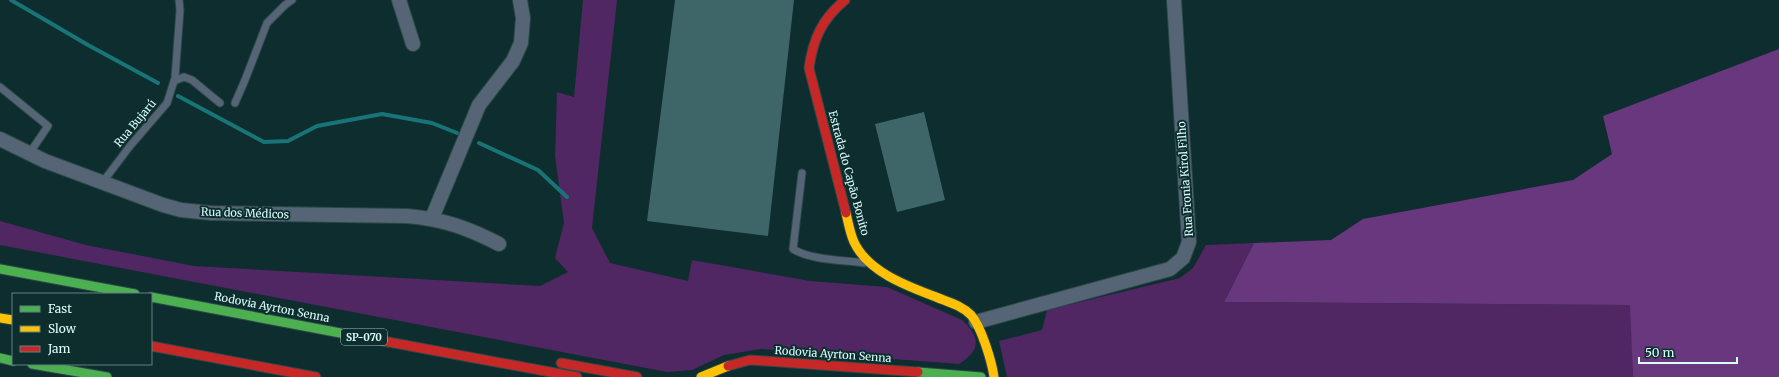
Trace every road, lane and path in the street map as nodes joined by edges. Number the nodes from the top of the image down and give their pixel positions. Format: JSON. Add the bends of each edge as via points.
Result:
{"nodes":[{"id":1,"x":179,"y":0,"type":"edge"},
{"id":2,"x":292,"y":0,"type":"edge"},
{"id":3,"x":399,"y":0,"type":"edge"},
{"id":4,"x":520,"y":0,"type":"edge"},
{"id":5,"x":845,"y":0,"type":"edge"},
{"id":6,"x":1174,"y":0,"type":"edge"},
{"id":7,"x":413,"y":44,"type":"dead end"},
{"id":8,"x":174,"y":81,"type":"junction"},
{"id":9,"x":0,"y":88,"type":"edge"},
{"id":10,"x":220,"y":103,"type":"dead end"},
{"id":11,"x":235,"y":103,"type":"dead end"},
{"id":12,"x":0,"y":139,"type":"edge"},
{"id":13,"x":29,"y":154,"type":"junction"},
{"id":14,"x":802,"y":173,"type":"dead end"},
{"id":15,"x":102,"y":184,"type":"junction"},
{"id":16,"x":432,"y":218,"type":"junction"},
{"id":17,"x":499,"y":244,"type":"dead end"},
{"id":18,"x":872,"y":264,"type":"junction"},
{"id":19,"x":0,"y":269,"type":"edge"},
{"id":20,"x":130,"y":293,"type":"edge"},
{"id":21,"x":152,"y":297,"type":"edge"},
{"id":22,"x":0,"y":318,"type":"edge"},
{"id":23,"x":12,"y":320,"type":"edge"},
{"id":24,"x":976,"y":322,"type":"junction"},
{"id":25,"x":376,"y":339,"type":"junction"},
{"id":26,"x":429,"y":340,"type":"dead end"},
{"id":27,"x":984,"y":344,"type":"junction"},
{"id":28,"x":152,"y":346,"type":"edge"},
{"id":29,"x":0,"y":358,"type":"edge"},
{"id":30,"x":12,"y":361,"type":"edge"},
{"id":31,"x":552,"y":362,"type":"dead end"},
{"id":32,"x":38,"y":365,"type":"edge"},
{"id":33,"x":728,"y":366,"type":"junction"},
{"id":34,"x":980,"y":373,"type":"edge"},
{"id":35,"x":941,"y":376,"type":"edge"},
{"id":36,"x":107,"y":377,"type":"edge"},
{"id":37,"x":316,"y":377,"type":"edge"},
{"id":38,"x":577,"y":377,"type":"edge"},
{"id":39,"x":637,"y":377,"type":"edge"},
{"id":40,"x":701,"y":377,"type":"edge"},
{"id":41,"x":720,"y":377,"type":"edge"},
{"id":42,"x":994,"y":377,"type":"edge"}],
"edges":[{"from":1,"to":8,"type":"lane","name":"Rua Bujarú"},
{"from":2,"to":11,"type":"lane","via":[[266,24]]},
{"from":3,"to":7,"type":"street"},
{"from":4,"to":16,"type":"street","via":[[523,18],[522,43],[513,61],[479,105]]},
{"from":5,"to":18,"type":"main road","name":"Estrada do Capão Bonito","via":[[822,24],[811,51],[809,68],[848,222],[856,246]]},
{"from":6,"to":24,"type":"street","name":"Rua Fronia Kirol Filho","via":[[1189,242],[1183,258],[1170,269]]},
{"from":8,"to":10,"type":"lane","via":[[184,77],[192,80]]},
{"from":8,"to":15,"type":"lane","name":"Rua Bujarú","via":[[167,103]]},
{"from":9,"to":13,"type":"lane","via":[[48,126]]},
{"from":12,"to":13,"type":"street","name":"Rua dos Médicos"},
{"from":13,"to":15,"type":"street","name":"Rua dos Médicos"},
{"from":14,"to":18,"type":"lane","via":[[793,249],[800,254]]},
{"from":15,"to":16,"type":"street","name":"Rua dos Médicos","via":[[181,210],[211,213]]},
{"from":16,"to":17,"type":"street","name":"Rua dos Médicos","via":[[461,226]]},
{"from":18,"to":24,"type":"main road","name":"Estrada do Capão Bonito","via":[[889,276],[963,308]]},
{"from":19,"to":20,"type":"main road"},
{"from":21,"to":25,"type":"main road","name":"Rodovia Ayrton Senna","number":"SP-070"},
{"from":22,"to":23,"type":"main road"},
{"from":24,"to":27,"type":"main road","name":"Estrada do Capão Bonito"},
{"from":25,"to":26,"type":"main road"},
{"from":25,"to":38,"type":"main road","name":"Rodovia Ayrton Senna","number":"SP-070"},
{"from":27,"to":34,"type":"main road","name":"Estrada do Capão Bonito"},
{"from":27,"to":42,"type":"main road","name":"Estrada do Capão Bonito","via":[[992,362]]},
{"from":28,"to":37,"type":"main road"},
{"from":29,"to":30,"type":"main road"},
{"from":31,"to":39,"type":"main road"},
{"from":32,"to":36,"type":"main road"},
{"from":33,"to":35,"type":"main road","name":"Rodovia Ayrton Senna","via":[[750,360]]},
{"from":33,"to":40,"type":"main road","name":"Rodovia Ayrton Senna"},
{"from":33,"to":41,"type":"main road"},
{"from":34,"to":35,"type":"main road","name":"Rodovia Ayrton Senna"}]}
